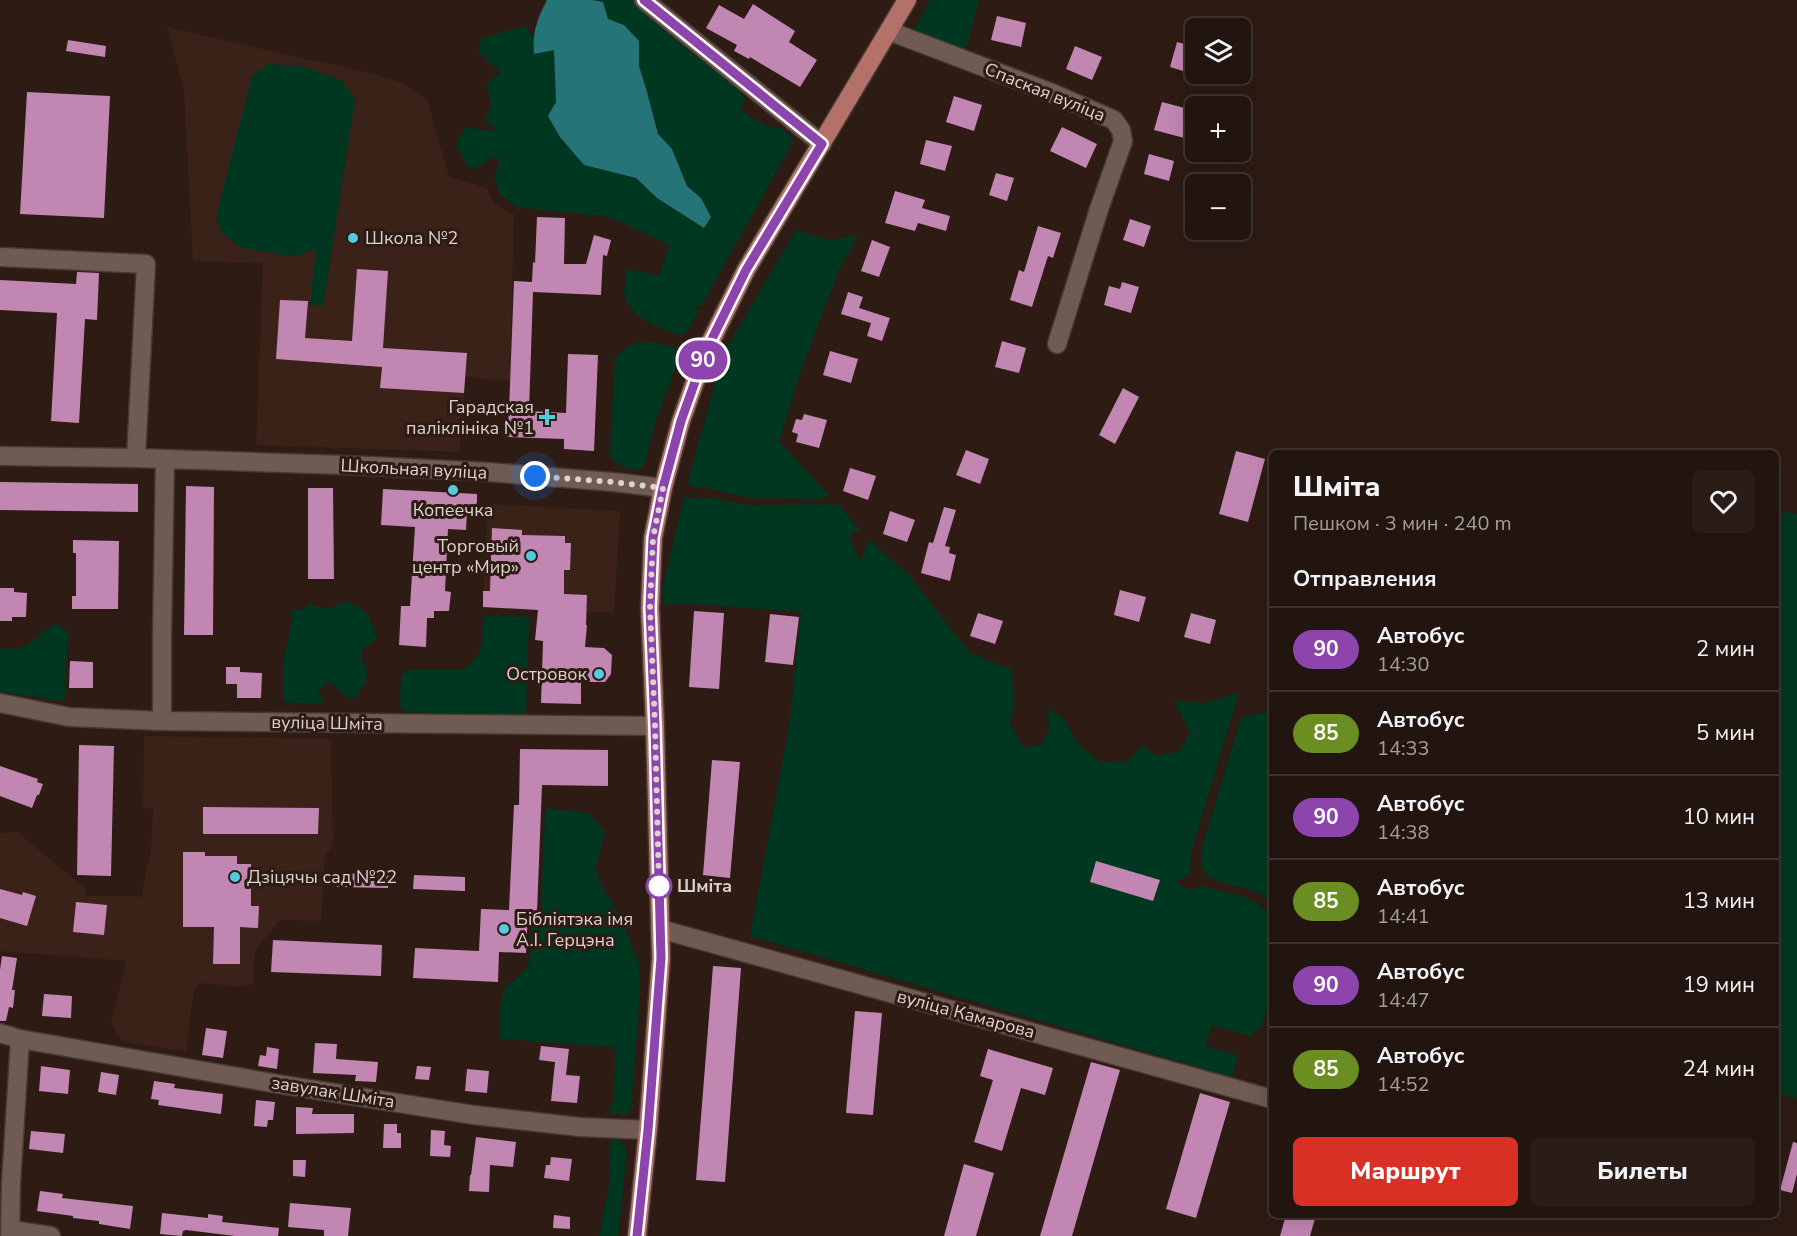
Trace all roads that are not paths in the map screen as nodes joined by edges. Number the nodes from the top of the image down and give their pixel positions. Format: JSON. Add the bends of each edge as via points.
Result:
{"nodes":[{"id":1,"x":644,"y":0,"type":"edge"},
{"id":2,"x":908,"y":0,"type":"edge"},
{"id":3,"x":889,"y":31,"type":"junction"},
{"id":4,"x":822,"y":144,"type":"junction"},
{"id":5,"x":0,"y":257,"type":"edge"},
{"id":6,"x":1057,"y":344,"type":"dead end"},
{"id":7,"x":0,"y":456,"type":"edge"},
{"id":8,"x":136,"y":458,"type":"junction"},
{"id":9,"x":165,"y":459,"type":"junction"},
{"id":10,"x":663,"y":488,"type":"junction"},
{"id":11,"x":0,"y":703,"type":"edge"},
{"id":12,"x":162,"y":721,"type":"junction"},
{"id":13,"x":655,"y":726,"type":"junction"},
{"id":14,"x":660,"y":929,"type":"junction"},
{"id":15,"x":0,"y":1033,"type":"edge"},
{"id":16,"x":20,"y":1039,"type":"junction"},
{"id":17,"x":1269,"y":1098,"type":"edge"},
{"id":18,"x":648,"y":1130,"type":"junction"},
{"id":19,"x":11,"y":1233,"type":"edge"},
{"id":20,"x":51,"y":1236,"type":"edge"},
{"id":21,"x":637,"y":1236,"type":"edge"}],
"edges":[{"from":1,"to":4,"type":"street"},
{"from":2,"to":3,"type":"main road"},
{"from":3,"to":4,"type":"main road"},
{"from":3,"to":6,"type":"street","name":"Спаская вуліца","via":[[1052,93],[1114,120],[1121,130],[1123,141]]},
{"from":4,"to":10,"type":"main road","via":[[746,270],[706,351]]},
{"from":5,"to":8,"type":"street","via":[[146,264]]},
{"from":7,"to":8,"type":"street","name":"Школьная вуліца"},
{"from":8,"to":9,"type":"street","name":"Школьная вуліца"},
{"from":9,"to":10,"type":"street","name":"Школьная вуліца","via":[[488,472]]},
{"from":9,"to":12,"type":"street"},
{"from":10,"to":13,"type":"main road","via":[[653,538],[650,608]]},
{"from":11,"to":12,"type":"street","name":"вуліца Шміта","via":[[69,717]]},
{"from":12,"to":13,"type":"street","name":"вуліца Шміта"},
{"from":13,"to":14,"type":"main road"},
{"from":14,"to":17,"type":"street","name":"вуліца Камарова"},
{"from":14,"to":18,"type":"main road"},
{"from":15,"to":16,"type":"street","name":"завулак Шміта"},
{"from":16,"to":18,"type":"street","name":"завулак Шміта","via":[[474,1115]]},
{"from":16,"to":19,"type":"street"},
{"from":18,"to":21,"type":"main road"},
{"from":19,"to":20,"type":"street"}]}
